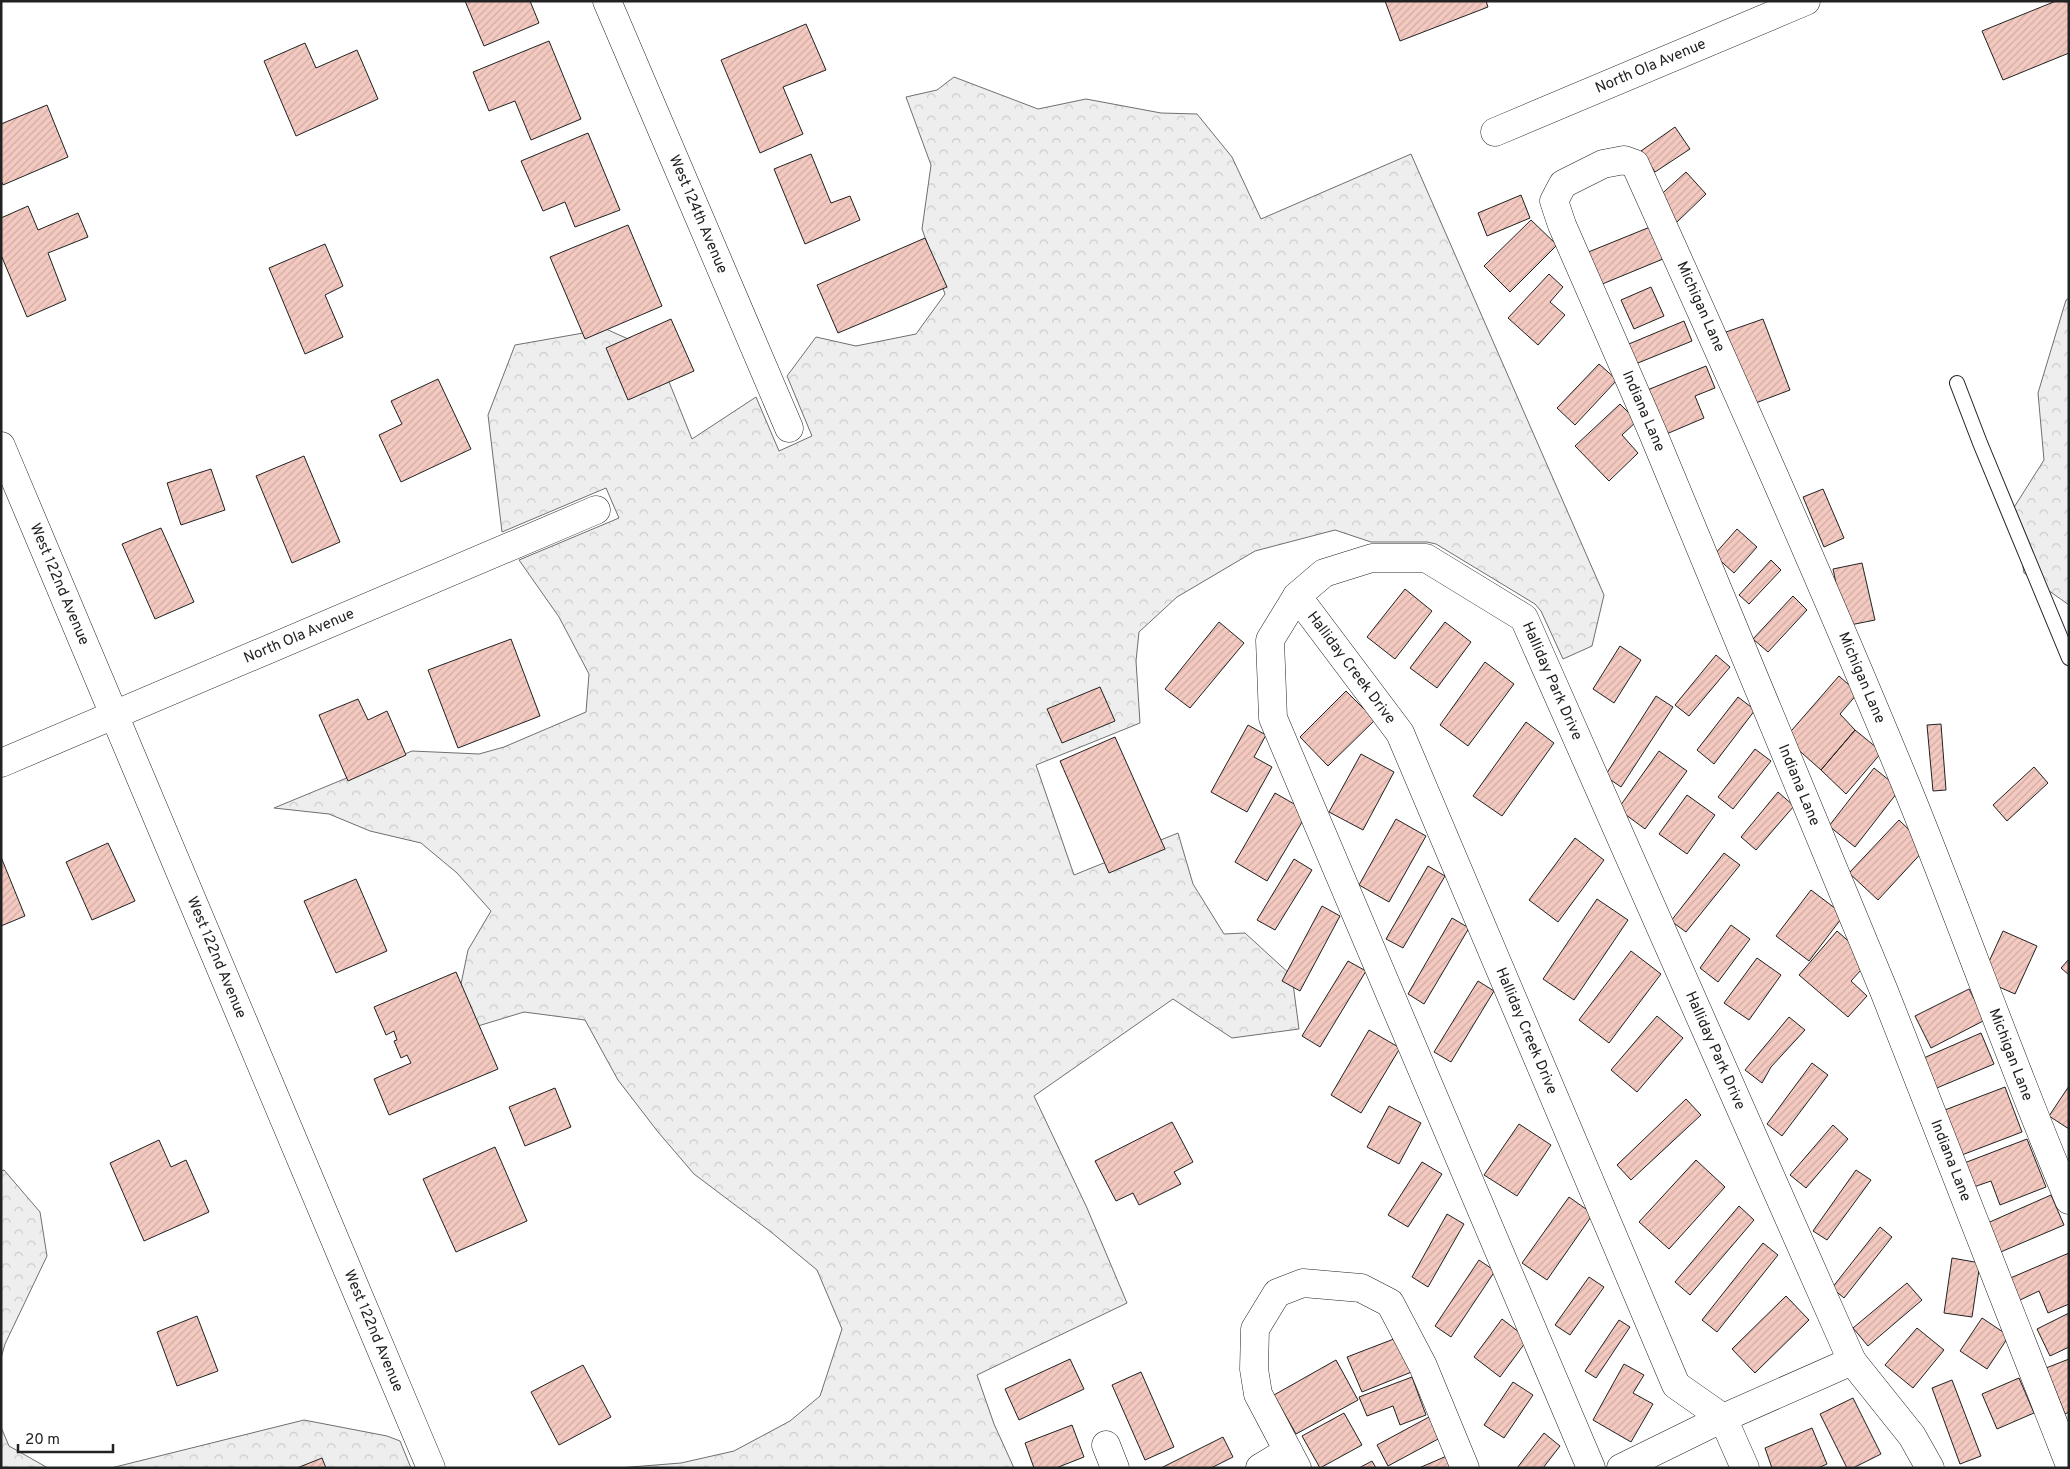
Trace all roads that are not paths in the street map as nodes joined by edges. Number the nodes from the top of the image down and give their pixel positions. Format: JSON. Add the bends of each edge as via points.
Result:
{"nodes":[{"id":1,"x":607,"y":1,"type":"edge"},
{"id":2,"x":1806,"y":1,"type":"edge"},
{"id":3,"x":1495,"y":132,"type":"dead end"},
{"id":4,"x":1635,"y":164,"type":"joint"},
{"id":5,"x":1957,"y":382,"type":"dead end"},
{"id":6,"x":789,"y":428,"type":"dead end"},
{"id":7,"x":1,"y":446,"type":"edge"},
{"id":8,"x":596,"y":510,"type":"dead end"},
{"id":9,"x":1297,"y":596,"type":"junction"},
{"id":10,"x":2069,"y":658,"type":"edge"},
{"id":11,"x":114,"y":714,"type":"junction"},
{"id":12,"x":1,"y":763,"type":"edge"},
{"id":13,"x":2069,"y":1200,"type":"edge"},
{"id":14,"x":1852,"y":1361,"type":"junction"},
{"id":15,"x":1723,"y":1418,"type":"junction"},
{"id":16,"x":1293,"y":1459,"type":"edge"},
{"id":17,"x":2069,"y":1463,"type":"edge"},
{"id":18,"x":431,"y":1468,"type":"edge"},
{"id":19,"x":1260,"y":1468,"type":"edge"},
{"id":20,"x":1465,"y":1468,"type":"edge"},
{"id":21,"x":1591,"y":1468,"type":"edge"},
{"id":22,"x":1622,"y":1468,"type":"edge"},
{"id":23,"x":1745,"y":1468,"type":"edge"},
{"id":24,"x":1930,"y":1468,"type":"edge"}],
"edges":[{"from":1,"to":6,"type":"street","name":"West 124th Avenue"},
{"from":2,"to":3,"type":"street","name":"North Ola Avenue"},
{"from":4,"to":13,"type":"street","name":"Michigan Lane","via":[[1773,472],[1906,787]]},
{"from":4,"to":17,"type":"street","name":"Indiana Lane","via":[[1624,160],[1603,164],[1563,184],[1554,201],[1562,225],[1652,431],[1884,991]]},
{"from":5,"to":10,"type":"lane"},
{"from":7,"to":11,"type":"street","name":"West 122nd Avenue"},
{"from":8,"to":11,"type":"street","name":"North Ola Avenue"},
{"from":9,"to":14,"type":"street","name":"Halliday Park Drive","via":[[1324,573],[1372,558],[1426,558],[1524,618]]},
{"from":9,"to":15,"type":"street","name":"Halliday Creek Drive","via":[[1400,733],[1676,1385]]},
{"from":9,"to":21,"type":"street","name":"Halliday Park Drive","via":[[1270,640],[1273,718]]},
{"from":11,"to":12,"type":"street","name":"North Ola Avenue"},
{"from":11,"to":18,"type":"street","name":"West 122nd Avenue"},
{"from":14,"to":15,"type":"street"},
{"from":14,"to":24,"type":"street","name":"Halliday Park Drive","via":[[1912,1436]]},
{"from":15,"to":22,"type":"street"},
{"from":15,"to":23,"type":"street"},
{"from":16,"to":19,"type":"street"},
{"from":16,"to":20,"type":"street","via":[[1258,1394],[1254,1369],[1255,1329],[1277,1293],[1304,1283],[1361,1288],[1390,1303],[1423,1366]]}]}
